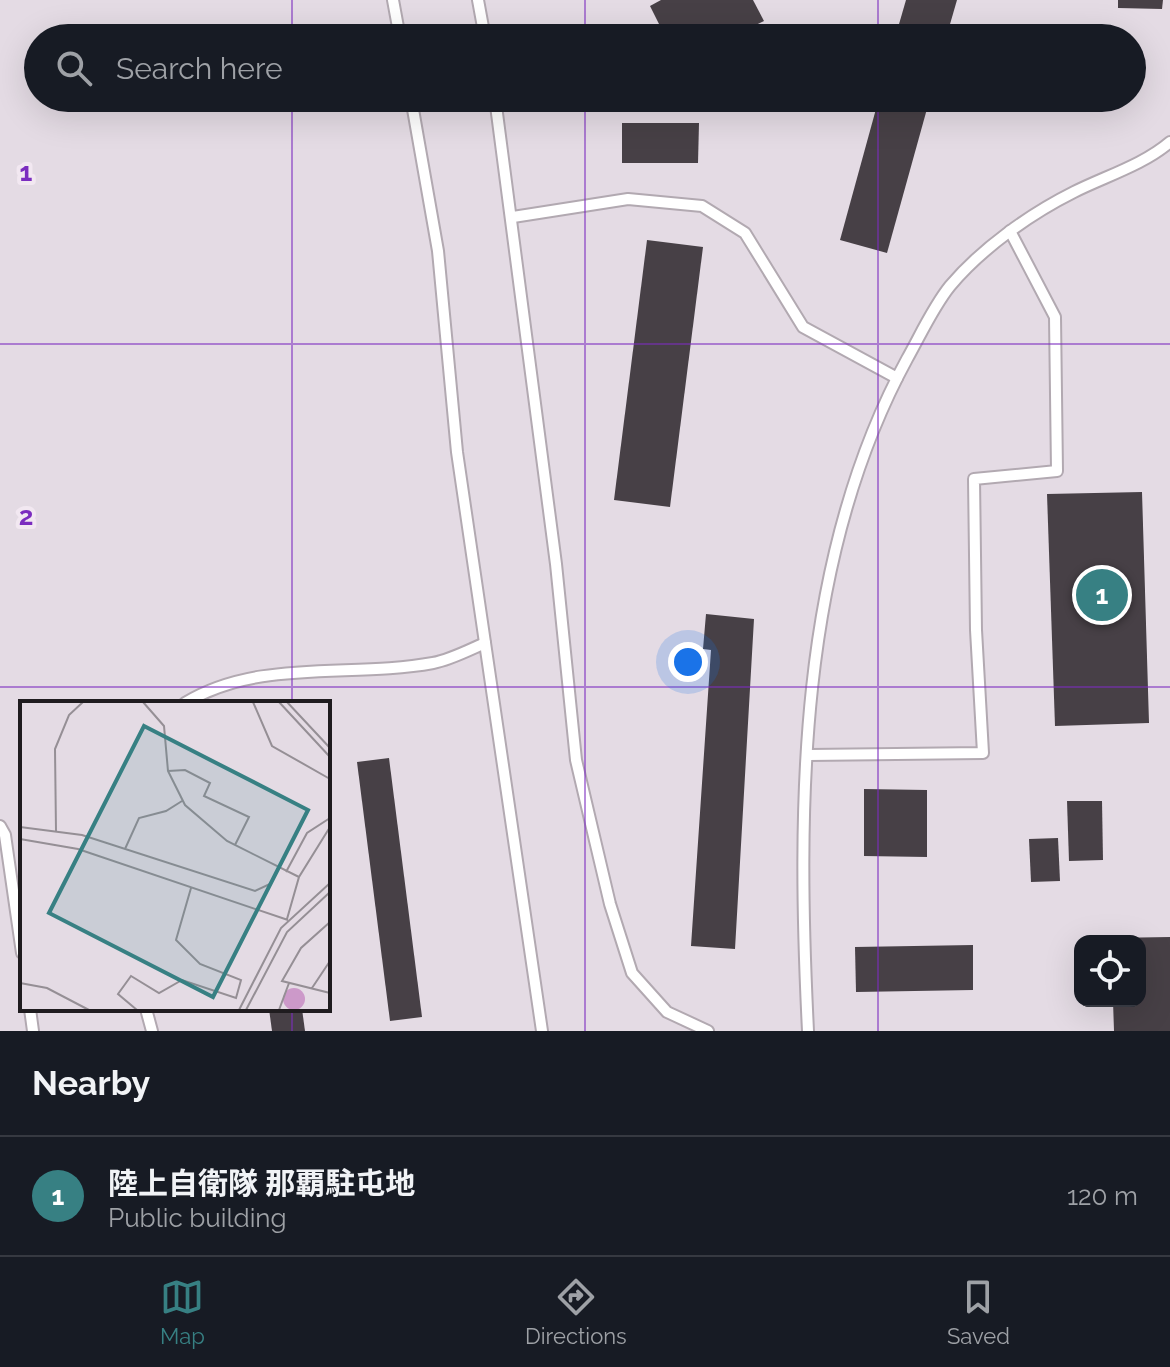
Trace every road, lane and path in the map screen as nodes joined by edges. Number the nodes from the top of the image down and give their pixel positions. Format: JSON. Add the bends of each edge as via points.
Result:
{"nodes":[{"id":1,"x":393,"y":0,"type":"edge"},
{"id":2,"x":478,"y":0,"type":"edge"},
{"id":3,"x":397,"y":24,"type":"edge"},
{"id":4,"x":482,"y":24,"type":"edge"},
{"id":5,"x":413,"y":112,"type":"edge"},
{"id":6,"x":497,"y":112,"type":"edge"},
{"id":7,"x":1170,"y":142,"type":"edge"},
{"id":8,"x":513,"y":217,"type":"junction"},
{"id":9,"x":1010,"y":231,"type":"junction"},
{"id":10,"x":897,"y":378,"type":"junction"},
{"id":11,"x":485,"y":643,"type":"junction"},
{"id":12,"x":190,"y":701,"type":"edge"},
{"id":13,"x":809,"y":755,"type":"junction"},
{"id":14,"x":0,"y":826,"type":"edge"},
{"id":15,"x":20,"y":939,"type":"edge"},
{"id":16,"x":30,"y":1011,"type":"edge"},
{"id":17,"x":147,"y":1011,"type":"edge"},
{"id":18,"x":33,"y":1031,"type":"edge"},
{"id":19,"x":152,"y":1031,"type":"edge"},
{"id":20,"x":542,"y":1031,"type":"edge"},
{"id":21,"x":708,"y":1031,"type":"edge"},
{"id":22,"x":808,"y":1031,"type":"edge"}],
"edges":[{"from":1,"to":3,"type":"lane"},
{"from":2,"to":4,"type":"lane"},
{"from":5,"to":11,"type":"lane","via":[[438,251],[457,452]]},
{"from":6,"to":8,"type":"lane"},
{"from":7,"to":9,"type":"lane"},
{"from":8,"to":10,"type":"lane","via":[[628,199],[702,206],[745,233],[803,327]]},
{"from":8,"to":21,"type":"lane","via":[[576,760],[610,904],[632,973],[667,1012]]},
{"from":9,"to":10,"type":"lane","via":[[949,287]]},
{"from":9,"to":13,"type":"lane","via":[[1055,317],[1057,471],[974,479],[983,753]]},
{"from":10,"to":13,"type":"lane","via":[[883,403],[838,533],[810,706]]},
{"from":11,"to":12,"type":"lane","via":[[434,663],[306,671],[228,684]]},
{"from":11,"to":20,"type":"lane"},
{"from":13,"to":22,"type":"lane","via":[[803,864]]},
{"from":14,"to":15,"type":"lane"},
{"from":16,"to":18,"type":"lane"},
{"from":17,"to":19,"type":"lane"}]}
